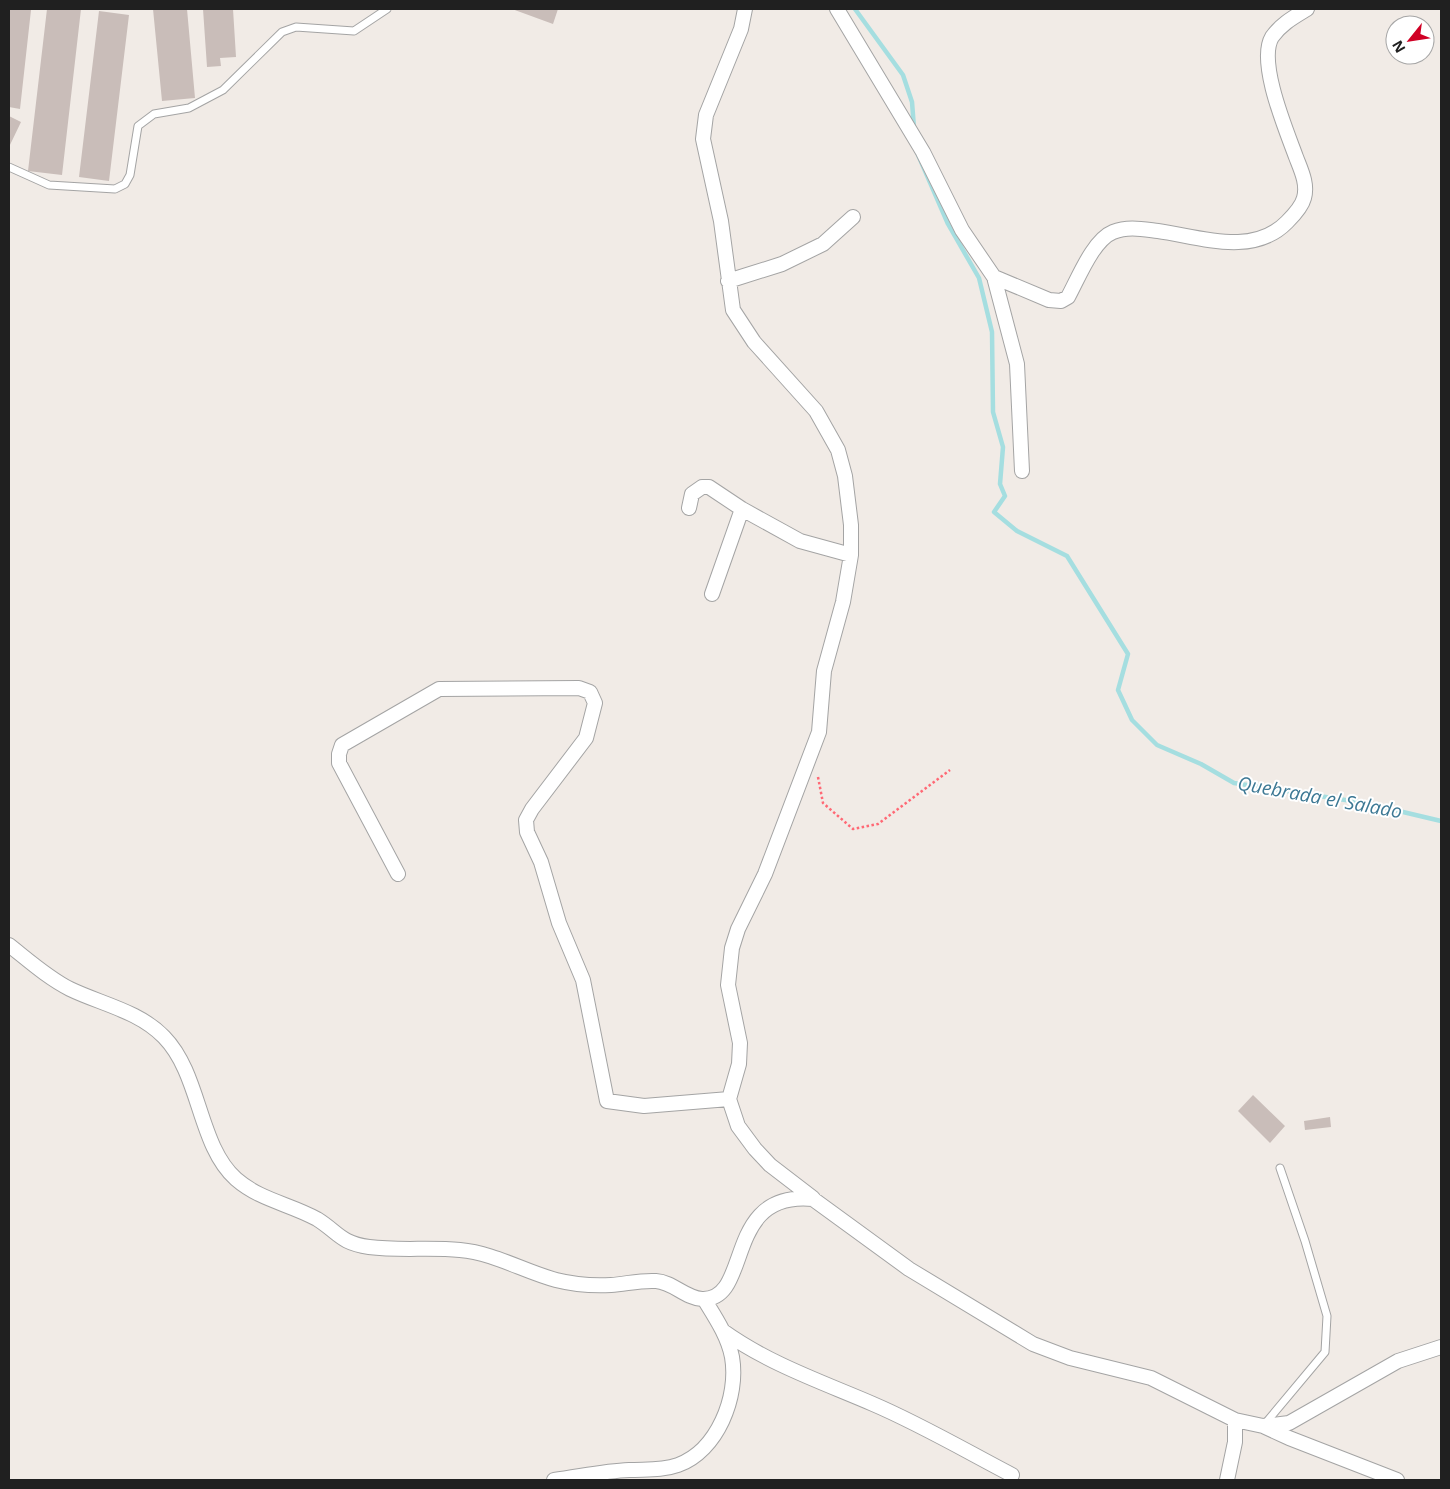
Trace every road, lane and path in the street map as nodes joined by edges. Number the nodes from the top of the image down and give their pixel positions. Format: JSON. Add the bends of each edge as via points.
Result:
{"nodes":[{"id":1,"x":387,"y":9,"type":"edge"},
{"id":2,"x":745,"y":9,"type":"edge"},
{"id":3,"x":837,"y":9,"type":"edge"},
{"id":4,"x":1307,"y":9,"type":"edge"},
{"id":5,"x":9,"y":167,"type":"edge"},
{"id":6,"x":853,"y":217,"type":"dead end"},
{"id":7,"x":994,"y":277,"type":"junction"},
{"id":8,"x":728,"y":281,"type":"junction"},
{"id":9,"x":1022,"y":471,"type":"dead end"},
{"id":10,"x":689,"y":508,"type":"dead end"},
{"id":11,"x":742,"y":509,"type":"junction"},
{"id":12,"x":851,"y":554,"type":"junction"},
{"id":13,"x":712,"y":594,"type":"dead end"},
{"id":14,"x":950,"y":770,"type":"dead end"},
{"id":15,"x":818,"y":775,"type":"dead end"},
{"id":16,"x":398,"y":874,"type":"dead end"},
{"id":17,"x":9,"y":945,"type":"edge"},
{"id":18,"x":729,"y":1099,"type":"junction"},
{"id":19,"x":1280,"y":1168,"type":"dead end"},
{"id":20,"x":813,"y":1199,"type":"junction"},
{"id":21,"x":704,"y":1299,"type":"junction"},
{"id":22,"x":723,"y":1331,"type":"junction"},
{"id":23,"x":1441,"y":1347,"type":"edge"},
{"id":24,"x":1235,"y":1420,"type":"junction"},
{"id":25,"x":1263,"y":1426,"type":"junction"},
{"id":26,"x":1012,"y":1475,"type":"dead end"},
{"id":27,"x":554,"y":1480,"type":"edge"},
{"id":28,"x":1227,"y":1480,"type":"edge"},
{"id":29,"x":1397,"y":1480,"type":"edge"}],
"edges":[{"from":1,"to":5,"type":"lane","via":[[354,31],[296,27],[282,32],[223,90],[189,108],[154,114],[138,126],[130,175],[125,184],[115,189],[49,185]]},
{"from":2,"to":8,"type":"street","via":[[741,29],[706,115],[703,139],[720,221]]},
{"from":3,"to":7,"type":"street","via":[[923,152],[962,230]]},
{"from":4,"to":7,"type":"street","via":[[1284,23],[1272,39],[1268,58],[1276,104],[1305,181],[1304,198],[1280,230],[1263,240],[1242,244],[1131,227],[1111,232],[1098,244],[1068,296],[1061,301],[1049,300]]},
{"from":6,"to":8,"type":"street","via":[[823,244],[782,264]]},
{"from":7,"to":9,"type":"street","via":[[1017,364]]},
{"from":8,"to":12,"type":"street","via":[[733,310],[754,342],[816,411],[838,450],[845,476]]},
{"from":10,"to":11,"type":"street","via":[[692,494],[702,487],[709,487]]},
{"from":11,"to":12,"type":"street","via":[[800,541]]},
{"from":11,"to":13,"type":"street"},
{"from":12,"to":18,"type":"street","via":[[843,602],[824,671],[819,732],[765,874],[732,948],[728,985],[740,1043],[739,1064]]},
{"from":14,"to":15,"type":"path","via":[[878,824],[853,829],[823,803]]},
{"from":16,"to":18,"type":"street","via":[[339,763],[342,745],[439,688],[579,688],[590,692],[595,703],[586,738],[532,810],[526,820],[526,832],[541,862],[558,923],[583,980],[606,1101],[644,1106]]},
{"from":17,"to":21,"type":"street","via":[[70,989],[146,1022],[163,1036],[183,1064],[201,1116],[223,1162],[235,1178],[259,1196],[316,1219],[345,1241],[368,1246],[460,1250],[500,1258],[572,1283],[608,1285],[659,1281]]},
{"from":18,"to":20,"type":"street","via":[[738,1126],[755,1148],[770,1165]]},
{"from":19,"to":25,"type":"lane","via":[[1327,1316],[1325,1352]]},
{"from":20,"to":21,"type":"street","via":[[794,1197],[766,1211],[750,1226],[738,1253],[732,1279],[716,1295]]},
{"from":20,"to":24,"type":"street","via":[[909,1268],[1032,1344],[1070,1358],[1151,1378]]},
{"from":21,"to":22,"type":"street"},
{"from":22,"to":26,"type":"street","via":[[812,1380],[874,1404]]},
{"from":22,"to":27,"type":"street","via":[[732,1357],[730,1398],[724,1420],[698,1455],[679,1465],[657,1470],[628,1470]]},
{"from":23,"to":25,"type":"street","via":[[1398,1361],[1289,1423]]},
{"from":24,"to":25,"type":"street"},
{"from":24,"to":28,"type":"street","via":[[1235,1442]]},
{"from":25,"to":29,"type":"street"}]}
